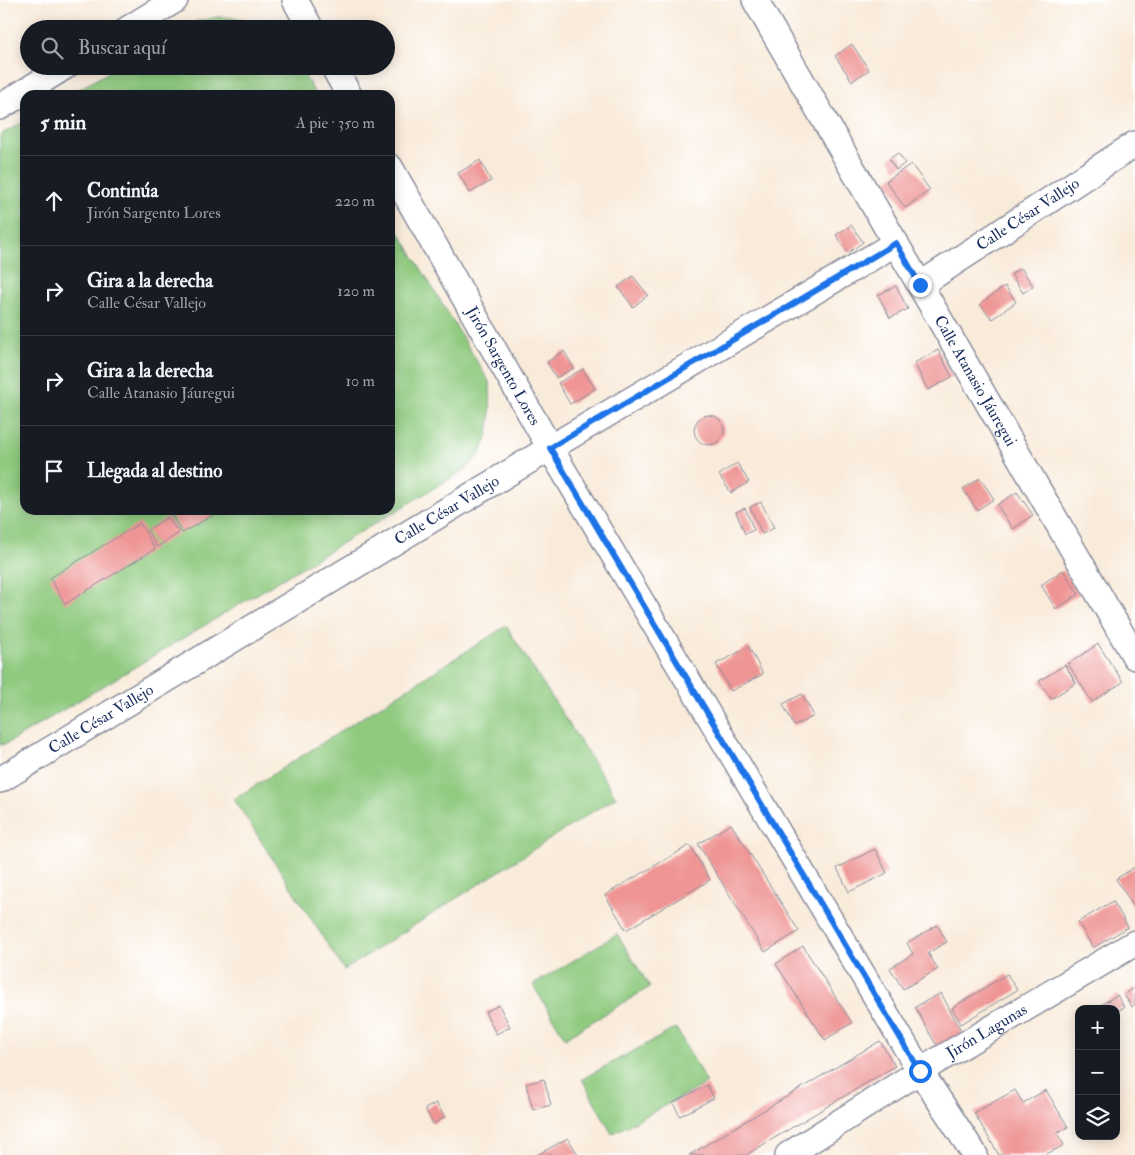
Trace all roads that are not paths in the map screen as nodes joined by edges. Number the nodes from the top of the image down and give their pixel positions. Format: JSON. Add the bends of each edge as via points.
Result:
{"nodes":[{"id":1,"x":174,"y":0,"type":"edge"},
{"id":2,"x":295,"y":0,"type":"edge"},
{"id":3,"x":755,"y":0,"type":"edge"},
{"id":4,"x":142,"y":20,"type":"edge"},
{"id":5,"x":306,"y":20,"type":"edge"},
{"id":6,"x":52,"y":75,"type":"edge"},
{"id":7,"x":338,"y":75,"type":"edge"},
{"id":8,"x":27,"y":90,"type":"edge"},
{"id":9,"x":346,"y":90,"type":"edge"},
{"id":10,"x":20,"y":95,"type":"edge"},
{"id":11,"x":0,"y":107,"type":"edge"},
{"id":12,"x":1135,"y":144,"type":"edge"},
{"id":13,"x":395,"y":176,"type":"edge"},
{"id":14,"x":896,"y":243,"type":"junction"},
{"id":15,"x":920,"y":285,"type":"junction"},
{"id":16,"x":550,"y":448,"type":"junction"},
{"id":17,"x":1135,"y":657,"type":"edge"},
{"id":18,"x":0,"y":780,"type":"edge"},
{"id":19,"x":1135,"y":943,"type":"edge"},
{"id":20,"x":920,"y":1071,"type":"junction"},
{"id":21,"x":788,"y":1155,"type":"edge"},
{"id":22,"x":975,"y":1155,"type":"edge"}],
"edges":[{"from":1,"to":4,"type":"street"},
{"from":2,"to":5,"type":"street"},
{"from":3,"to":14,"type":"street","name":"Calle Atanasio Jáuregui"},
{"from":6,"to":8,"type":"street"},
{"from":7,"to":9,"type":"street"},
{"from":10,"to":11,"type":"street"},
{"from":12,"to":15,"type":"street","name":"Calle César Vallejo"},
{"from":13,"to":16,"type":"street","name":"Jirón Sargento Lores"},
{"from":14,"to":15,"type":"street","name":"Calle Atanasio Jáuregui"},
{"from":14,"to":16,"type":"street","name":"Calle César Vallejo"},
{"from":15,"to":17,"type":"street","name":"Calle Atanasio Jáuregui"},
{"from":16,"to":18,"type":"street","name":"Calle César Vallejo"},
{"from":16,"to":20,"type":"street","name":"Jirón Sargento Lores"},
{"from":19,"to":20,"type":"street","name":"Jirón Lagunas"},
{"from":20,"to":21,"type":"street","name":"Jirón Lagunas"},
{"from":20,"to":22,"type":"street","name":"Jirón Sargento Lores"}]}
